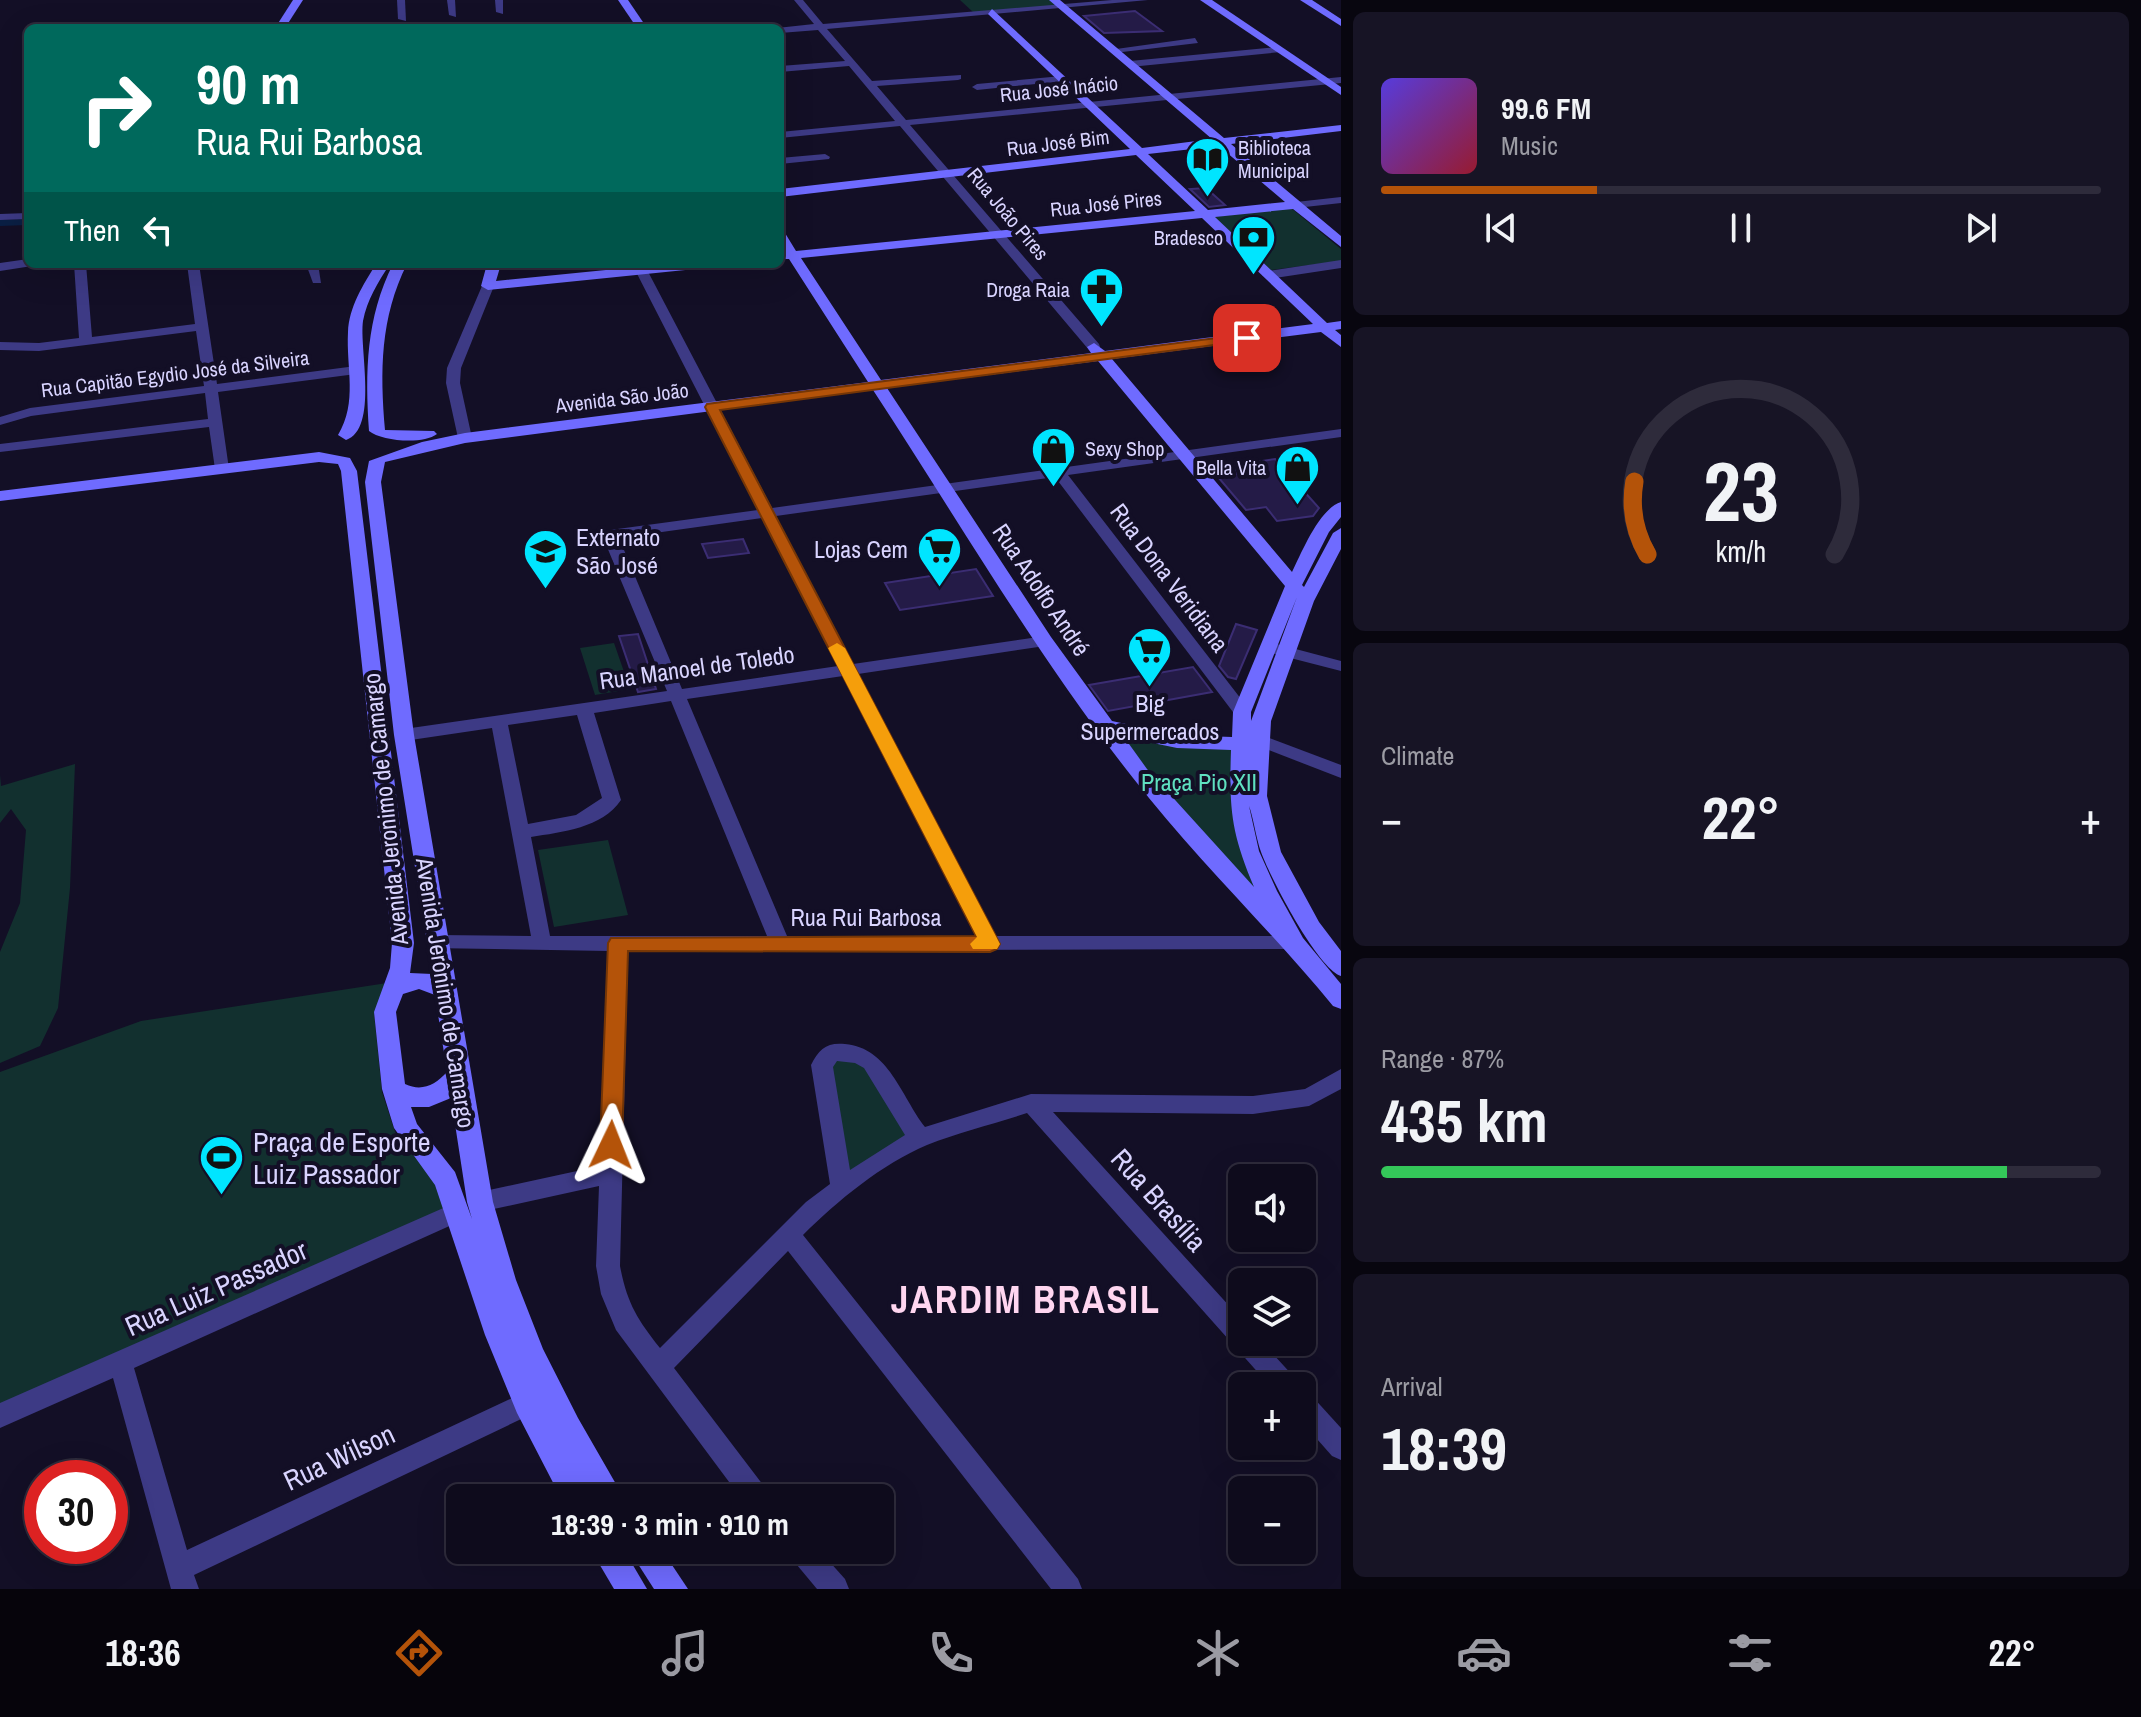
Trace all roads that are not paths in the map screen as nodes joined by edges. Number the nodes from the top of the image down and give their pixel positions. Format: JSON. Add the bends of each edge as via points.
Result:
{"nodes":[{"id":1,"x":298,"y":0,"type":"edge"},
{"id":2,"x":312,"y":0,"type":"edge"},
{"id":3,"x":401,"y":0,"type":"edge"},
{"id":4,"x":451,"y":0,"type":"edge"},
{"id":5,"x":499,"y":0,"type":"edge"},
{"id":6,"x":623,"y":0,"type":"edge"},
{"id":7,"x":798,"y":0,"type":"edge"},
{"id":8,"x":958,"y":0,"type":"edge"},
{"id":9,"x":1144,"y":0,"type":"edge"},
{"id":10,"x":1205,"y":0,"type":"edge"},
{"id":11,"x":1305,"y":0,"type":"edge"},
{"id":12,"x":1058,"y":3,"type":"edge"},
{"id":13,"x":500,"y":12,"type":"dead end"},
{"id":14,"x":992,"y":12,"type":"junction"},
{"id":15,"x":973,"y":14,"type":"junction"},
{"id":16,"x":453,"y":15,"type":"dead end"},
{"id":17,"x":403,"y":19,"type":"dead end"},
{"id":18,"x":1341,"y":23,"type":"edge"},
{"id":19,"x":283,"y":24,"type":"edge"},
{"id":20,"x":297,"y":24,"type":"edge"},
{"id":21,"x":639,"y":24,"type":"edge"},
{"id":22,"x":821,"y":27,"type":"junction"},
{"id":23,"x":784,"y":30,"type":"edge"},
{"id":24,"x":1195,"y":41,"type":"dead end"},
{"id":25,"x":1114,"y":50,"type":"junction"},
{"id":26,"x":1278,"y":50,"type":"junction"},
{"id":27,"x":853,"y":63,"type":"junction"},
{"id":28,"x":1130,"y":64,"type":"junction"},
{"id":29,"x":784,"y":69,"type":"edge"},
{"id":30,"x":958,"y":77,"type":"dead end"},
{"id":31,"x":1062,"y":79,"type":"junction"},
{"id":32,"x":1341,"y":80,"type":"edge"},
{"id":33,"x":1325,"y":82,"type":"junction"},
{"id":34,"x":871,"y":84,"type":"junction"},
{"id":35,"x":977,"y":87,"type":"dead end"},
{"id":36,"x":1341,"y":92,"type":"edge"},
{"id":37,"x":1167,"y":97,"type":"junction"},
{"id":38,"x":1088,"y":105,"type":"junction"},
{"id":39,"x":904,"y":123,"type":"junction"},
{"id":40,"x":1341,"y":128,"type":"edge"},
{"id":41,"x":784,"y":135,"type":"edge"},
{"id":42,"x":1222,"y":142,"type":"junction"},
{"id":43,"x":1138,"y":152,"type":"junction"},
{"id":44,"x":825,"y":157,"type":"dead end"},
{"id":45,"x":784,"y":161,"type":"edge"},
{"id":46,"x":948,"y":174,"type":"junction"},
{"id":47,"x":784,"y":193,"type":"edge"},
{"id":48,"x":1341,"y":200,"type":"edge"},
{"id":49,"x":1296,"y":205,"type":"junction"},
{"id":50,"x":1205,"y":214,"type":"junction"},
{"id":51,"x":24,"y":216,"type":"edge"},
{"id":52,"x":0,"y":217,"type":"edge"},
{"id":53,"x":24,"y":226,"type":"edge"},
{"id":54,"x":0,"y":227,"type":"edge"},
{"id":55,"x":1000,"y":234,"type":"junction"},
{"id":56,"x":1341,"y":243,"type":"edge"},
{"id":57,"x":786,"y":256,"type":"edge"},
{"id":58,"x":24,"y":264,"type":"edge"},
{"id":59,"x":1341,"y":264,"type":"edge"},
{"id":60,"x":0,"y":267,"type":"edge"},
{"id":61,"x":80,"y":268,"type":"edge"},
{"id":62,"x":194,"y":268,"type":"edge"},
{"id":63,"x":313,"y":268,"type":"edge"},
{"id":64,"x":381,"y":268,"type":"edge"},
{"id":65,"x":398,"y":268,"type":"edge"},
{"id":66,"x":493,"y":268,"type":"edge"},
{"id":67,"x":631,"y":268,"type":"edge"},
{"id":68,"x":640,"y":268,"type":"edge"},
{"id":69,"x":1268,"y":275,"type":"junction"},
{"id":70,"x":317,"y":280,"type":"dead end"},
{"id":71,"x":488,"y":286,"type":"junction"},
{"id":72,"x":1341,"y":315,"type":"edge"},
{"id":73,"x":1320,"y":324,"type":"junction"},
{"id":74,"x":1341,"y":325,"type":"edge"},
{"id":75,"x":202,"y":327,"type":"junction"},
{"id":76,"x":86,"y":342,"type":"junction"},
{"id":77,"x":1341,"y":343,"type":"edge"},
{"id":78,"x":0,"y":346,"type":"edge"},
{"id":79,"x":1097,"y":351,"type":"junction"},
{"id":80,"x":356,"y":370,"type":"junction"},
{"id":81,"x":875,"y":381,"type":"junction"},
{"id":82,"x":211,"y":390,"type":"junction"},
{"id":83,"x":709,"y":402,"type":"junction"},
{"id":84,"x":0,"y":421,"type":"edge"},
{"id":85,"x":215,"y":422,"type":"junction"},
{"id":86,"x":381,"y":433,"type":"junction"},
{"id":87,"x":1341,"y":433,"type":"edge"},
{"id":88,"x":464,"y":434,"type":"junction"},
{"id":89,"x":0,"y":448,"type":"edge"},
{"id":90,"x":343,"y":449,"type":"junction"},
{"id":91,"x":1187,"y":455,"type":"junction"},
{"id":92,"x":382,"y":460,"type":"junction"},
{"id":93,"x":222,"y":465,"type":"junction"},
{"id":94,"x":1058,"y":472,"type":"junction"},
{"id":95,"x":134,"y":477,"type":"junction"},
{"id":96,"x":0,"y":484,"type":"edge"},
{"id":97,"x":946,"y":488,"type":"junction"},
{"id":98,"x":0,"y":496,"type":"edge"},
{"id":99,"x":1341,"y":507,"type":"edge"},
{"id":100,"x":766,"y":513,"type":"junction"},
{"id":101,"x":1341,"y":533,"type":"edge"},
{"id":102,"x":1294,"y":584,"type":"junction"},
{"id":103,"x":1305,"y":601,"type":"junction"},
{"id":104,"x":1045,"y":641,"type":"junction"},
{"id":105,"x":1276,"y":648,"type":"junction"},
{"id":106,"x":1341,"y":666,"type":"edge"},
{"id":107,"x":848,"y":670,"type":"junction"},
{"id":108,"x":675,"y":696,"type":"junction"},
{"id":109,"x":584,"y":709,"type":"junction"},
{"id":110,"x":1242,"y":712,"type":"junction"},
{"id":111,"x":499,"y":722,"type":"junction"},
{"id":112,"x":1105,"y":726,"type":"junction"},
{"id":113,"x":404,"y":735,"type":"junction"},
{"id":114,"x":1249,"y":742,"type":"junction"},
{"id":115,"x":1341,"y":772,"type":"edge"},
{"id":116,"x":522,"y":832,"type":"junction"},
{"id":117,"x":437,"y":943,"type":"junction"},
{"id":118,"x":542,"y":943,"type":"junction"},
{"id":119,"x":618,"y":943,"type":"junction"},
{"id":120,"x":780,"y":943,"type":"junction"},
{"id":121,"x":990,"y":944,"type":"junction"},
{"id":122,"x":1295,"y":944,"type":"junction"},
{"id":123,"x":1341,"y":967,"type":"edge"},
{"id":124,"x":394,"y":988,"type":"junction"},
{"id":125,"x":444,"y":989,"type":"junction"},
{"id":126,"x":1341,"y":1000,"type":"edge"},
{"id":127,"x":458,"y":1076,"type":"junction"},
{"id":128,"x":1341,"y":1078,"type":"edge"},
{"id":129,"x":394,"y":1089,"type":"junction"},
{"id":130,"x":1031,"y":1103,"type":"junction"},
{"id":131,"x":920,"y":1138,"type":"junction"},
{"id":132,"x":610,"y":1174,"type":"junction"},
{"id":133,"x":842,"y":1186,"type":"junction"},
{"id":134,"x":480,"y":1202,"type":"junction"},
{"id":135,"x":457,"y":1212,"type":"junction"},
{"id":136,"x":790,"y":1236,"type":"junction"},
{"id":137,"x":1228,"y":1321,"type":"edge"},
{"id":138,"x":1259,"y":1356,"type":"edge"},
{"id":139,"x":121,"y":1364,"type":"junction"},
{"id":140,"x":657,"y":1368,"type":"junction"},
{"id":141,"x":1273,"y":1372,"type":"edge"},
{"id":142,"x":527,"y":1403,"type":"junction"},
{"id":143,"x":0,"y":1416,"type":"edge"},
{"id":144,"x":1316,"y":1419,"type":"edge"},
{"id":145,"x":1341,"y":1447,"type":"edge"},
{"id":146,"x":570,"y":1484,"type":"edge"},
{"id":147,"x":601,"y":1484,"type":"edge"},
{"id":148,"x":746,"y":1484,"type":"edge"},
{"id":149,"x":615,"y":1564,"type":"edge"},
{"id":150,"x":654,"y":1564,"type":"edge"},
{"id":151,"x":813,"y":1564,"type":"edge"},
{"id":152,"x":182,"y":1579,"type":"edge"},
{"id":153,"x":632,"y":1589,"type":"edge"},
{"id":154,"x":673,"y":1589,"type":"edge"},
{"id":155,"x":835,"y":1589,"type":"edge"},
{"id":156,"x":1068,"y":1589,"type":"edge"}],
"edges":[{"from":1,"to":19,"type":"main road"},
{"from":2,"to":20,"type":"main road"},
{"from":3,"to":17,"type":"street"},
{"from":4,"to":16,"type":"street"},
{"from":5,"to":13,"type":"street"},
{"from":6,"to":21,"type":"main road"},
{"from":7,"to":22,"type":"street","name":"Rua João Pires"},
{"from":8,"to":15,"type":"street"},
{"from":9,"to":12,"type":"street"},
{"from":10,"to":26,"type":"main road"},
{"from":11,"to":18,"type":"main road"},
{"from":12,"to":14,"type":"street"},
{"from":12,"to":25,"type":"main road"},
{"from":14,"to":15,"type":"street"},
{"from":14,"to":31,"type":"main road"},
{"from":15,"to":22,"type":"street"},
{"from":22,"to":23,"type":"street"},
{"from":22,"to":27,"type":"street","name":"Rua João Pires"},
{"from":24,"to":25,"type":"street"},
{"from":25,"to":28,"type":"main road"},
{"from":26,"to":28,"type":"street"},
{"from":26,"to":33,"type":"main road"},
{"from":27,"to":29,"type":"street"},
{"from":27,"to":34,"type":"street","name":"Rua João Pires"},
{"from":28,"to":37,"type":"main road"},
{"from":30,"to":34,"type":"street"},
{"from":31,"to":35,"type":"street"},
{"from":31,"to":38,"type":"main road"},
{"from":32,"to":33,"type":"street","name":"Rua José Inácio"},
{"from":33,"to":36,"type":"main road"},
{"from":33,"to":37,"type":"street","name":"Rua José Inácio"},
{"from":34,"to":39,"type":"street","name":"Rua João Pires"},
{"from":37,"to":38,"type":"street","name":"Rua José Inácio"},
{"from":37,"to":42,"type":"main road"},
{"from":38,"to":39,"type":"street","name":"Rua José Inácio"},
{"from":38,"to":43,"type":"main road"},
{"from":39,"to":41,"type":"street","name":"Rua José Inácio"},
{"from":39,"to":46,"type":"street","name":"Rua João Pires"},
{"from":40,"to":42,"type":"main road","name":"Rua José Bim"},
{"from":42,"to":43,"type":"main road","name":"Rua José Bim"},
{"from":42,"to":49,"type":"main road"},
{"from":43,"to":46,"type":"main road","name":"Rua José Bim"},
{"from":43,"to":50,"type":"main road"},
{"from":44,"to":45,"type":"street"},
{"from":46,"to":47,"type":"main road","name":"Rua José Bim"},
{"from":46,"to":55,"type":"street","name":"Rua João Pires"},
{"from":48,"to":49,"type":"street","name":"Rua José Pires"},
{"from":49,"to":50,"type":"main road","name":"Rua José Pires"},
{"from":49,"to":56,"type":"main road"},
{"from":50,"to":55,"type":"main road","name":"Rua José Pires"},
{"from":50,"to":69,"type":"main road"},
{"from":51,"to":52,"type":"street"},
{"from":53,"to":54,"type":"street"},
{"from":55,"to":57,"type":"main road","name":"Rua José Pires"},
{"from":55,"to":79,"type":"street","name":"Rua João Pires"},
{"from":57,"to":81,"type":"main road","name":"Rua Adolfo André"},
{"from":58,"to":60,"type":"street"},
{"from":59,"to":69,"type":"street"},
{"from":61,"to":76,"type":"street"},
{"from":62,"to":75,"type":"street"},
{"from":63,"to":70,"type":"street"},
{"from":64,"to":80,"type":"main road","via":[[357,321]]},
{"from":65,"to":86,"type":"main road","via":[[376,325]]},
{"from":66,"to":71,"type":"main road"},
{"from":67,"to":71,"type":"main road"},
{"from":68,"to":83,"type":"street"},
{"from":69,"to":73,"type":"main road"},
{"from":71,"to":88,"type":"street","via":[[454,368]]},
{"from":72,"to":73,"type":"main road","name":"Avenida São João"},
{"from":73,"to":74,"type":"main road","name":"Avenida São João"},
{"from":73,"to":77,"type":"main road"},
{"from":73,"to":79,"type":"main road","name":"Avenida São João"},
{"from":75,"to":76,"type":"street"},
{"from":75,"to":82,"type":"street"},
{"from":76,"to":78,"type":"street"},
{"from":79,"to":81,"type":"main road","name":"Avenida São João"},
{"from":79,"to":91,"type":"main road","name":"Rua João Pires"},
{"from":80,"to":82,"type":"street","name":"Rua Capitão Egydio José da Silveira"},
{"from":80,"to":90,"type":"main road","via":[[355,421]]},
{"from":81,"to":83,"type":"main road","name":"Avenida São João"},
{"from":81,"to":97,"type":"main road","name":"Rua Adolfo André"},
{"from":82,"to":84,"type":"street","name":"Rua Capitão Egydio José da Silveira","via":[[30,412]]},
{"from":82,"to":85,"type":"street"},
{"from":83,"to":88,"type":"main road","name":"Avenida São João"},
{"from":83,"to":100,"type":"street"},
{"from":85,"to":89,"type":"street"},
{"from":85,"to":93,"type":"street"},
{"from":86,"to":88,"type":"main road","name":"Avenida São João"},
{"from":86,"to":90,"type":"main road","name":"Avenida São João"},
{"from":86,"to":92,"type":"main road","name":"Avenida Jerônimo de Camargo","via":[[395,442],[392,453]]},
{"from":87,"to":91,"type":"street"},
{"from":88,"to":92,"type":"main road","name":"Avenida São João"},
{"from":90,"to":92,"type":"main road","name":"Avenida São João","via":[[360,464]]},
{"from":90,"to":93,"type":"main road","via":[[319,457]]},
{"from":90,"to":124,"type":"main road","name":"Avenida Jeronimo de Camargo","via":[[403,943]]},
{"from":91,"to":94,"type":"street"},
{"from":91,"to":102,"type":"main road","name":"Rua João Pires"},
{"from":92,"to":113,"type":"main road","name":"Avenida Jerônimo de Camargo","via":[[373,482]]},
{"from":93,"to":95,"type":"main road"},
{"from":94,"to":97,"type":"street"},
{"from":94,"to":110,"type":"street","name":"Rua Dona Veridiana"},
{"from":95,"to":96,"type":"main road"},
{"from":95,"to":98,"type":"main road"},
{"from":97,"to":100,"type":"street"},
{"from":97,"to":104,"type":"main road","name":"Rua Adolfo André"},
{"from":99,"to":102,"type":"main road","via":[[1321,531]]},
{"from":100,"to":107,"type":"street"},
{"from":100,"to":108,"type":"street","via":[[610,535]]},
{"from":101,"to":103,"type":"main road"},
{"from":102,"to":103,"type":"main road","name":"Rua João Pires"},
{"from":102,"to":105,"type":"main road"},
{"from":103,"to":105,"type":"main road"},
{"from":104,"to":107,"type":"street","name":"Rua Manoel de Toledo"},
{"from":104,"to":112,"type":"main road","name":"Rua Adolfo André"},
{"from":105,"to":106,"type":"street"},
{"from":105,"to":110,"type":"main road"},
{"from":105,"to":114,"type":"main road","via":[[1261,721]]},
{"from":107,"to":108,"type":"street","name":"Rua Manoel de Toledo"},
{"from":107,"to":121,"type":"street"},
{"from":108,"to":109,"type":"street","name":"Rua Manoel de Toledo"},
{"from":108,"to":120,"type":"street"},
{"from":109,"to":111,"type":"street","name":"Rua Manoel de Toledo"},
{"from":109,"to":116,"type":"street","via":[[612,800],[588,819]]},
{"from":110,"to":114,"type":"main road"},
{"from":111,"to":113,"type":"street","name":"Rua Manoel de Toledo"},
{"from":111,"to":116,"type":"street"},
{"from":112,"to":114,"type":"main road","via":[[1180,744]]},
{"from":112,"to":122,"type":"main road","name":"Rua Adolfo André","via":[[1203,847]]},
{"from":113,"to":117,"type":"main road","name":"Avenida Jerônimo de Camargo"},
{"from":114,"to":115,"type":"street"},
{"from":114,"to":122,"type":"main road","via":[[1239,806],[1249,851]]},
{"from":114,"to":123,"type":"main road","via":[[1271,852],[1311,928]]},
{"from":116,"to":118,"type":"street"},
{"from":117,"to":118,"type":"street","name":"Rua Rui Barbosa"},
{"from":117,"to":125,"type":"main road","name":"Avenida Jerônimo de Camargo"},
{"from":118,"to":119,"type":"street","name":"Rua Rui Barbosa"},
{"from":119,"to":120,"type":"street","name":"Rua Rui Barbosa"},
{"from":119,"to":132,"type":"street"},
{"from":120,"to":121,"type":"street","name":"Rua Rui Barbosa"},
{"from":121,"to":122,"type":"street","name":"Rua Rui Barbosa"},
{"from":122,"to":126,"type":"main road"},
{"from":124,"to":125,"type":"main road","via":[[413,979],[430,980]]},
{"from":124,"to":129,"type":"main road","name":"Avenida Jeronimo de Camargo","via":[[385,1012]]},
{"from":125,"to":127,"type":"main road","name":"Avenida Jerônimo de Camargo"},
{"from":127,"to":129,"type":"main road","via":[[429,1100]]},
{"from":127,"to":134,"type":"main road","name":"Avenida Jerônimo de Camargo"},
{"from":128,"to":130,"type":"street","via":[[1309,1097],[1253,1105]]},
{"from":129,"to":135,"type":"main road","name":"Avenida Jeronimo de Camargo","via":[[406,1128],[446,1180]]},
{"from":130,"to":131,"type":"street"},
{"from":130,"to":137,"type":"street","name":"Rua Brasília"},
{"from":131,"to":133,"type":"street"},
{"from":131,"to":133,"type":"street","via":[[879,1068],[863,1056],[832,1052],[822,1065]]},
{"from":132,"to":134,"type":"street"},
{"from":132,"to":140,"type":"street","via":[[608,1266],[613,1294]]},
{"from":133,"to":136,"type":"street"},
{"from":134,"to":147,"type":"main road","name":"Avenida Jerônimo de Camargo","via":[[519,1328]]},
{"from":135,"to":139,"type":"street","name":"Rua Luiz Passador"},
{"from":135,"to":142,"type":"main road","name":"Avenida Jeronimo de Camargo"},
{"from":136,"to":140,"type":"street"},
{"from":136,"to":156,"type":"street"},
{"from":138,"to":141,"type":"street"},
{"from":139,"to":143,"type":"street","name":"Rua Luiz Passador"},
{"from":139,"to":152,"type":"street"},
{"from":140,"to":148,"type":"street"},
{"from":142,"to":146,"type":"main road","name":"Avenida Jeronimo de Camargo"},
{"from":142,"to":152,"type":"street","name":"Rua Wilson"},
{"from":144,"to":145,"type":"street"},
{"from":149,"to":153,"type":"main road"},
{"from":150,"to":154,"type":"main road"},
{"from":151,"to":155,"type":"street"}]}
